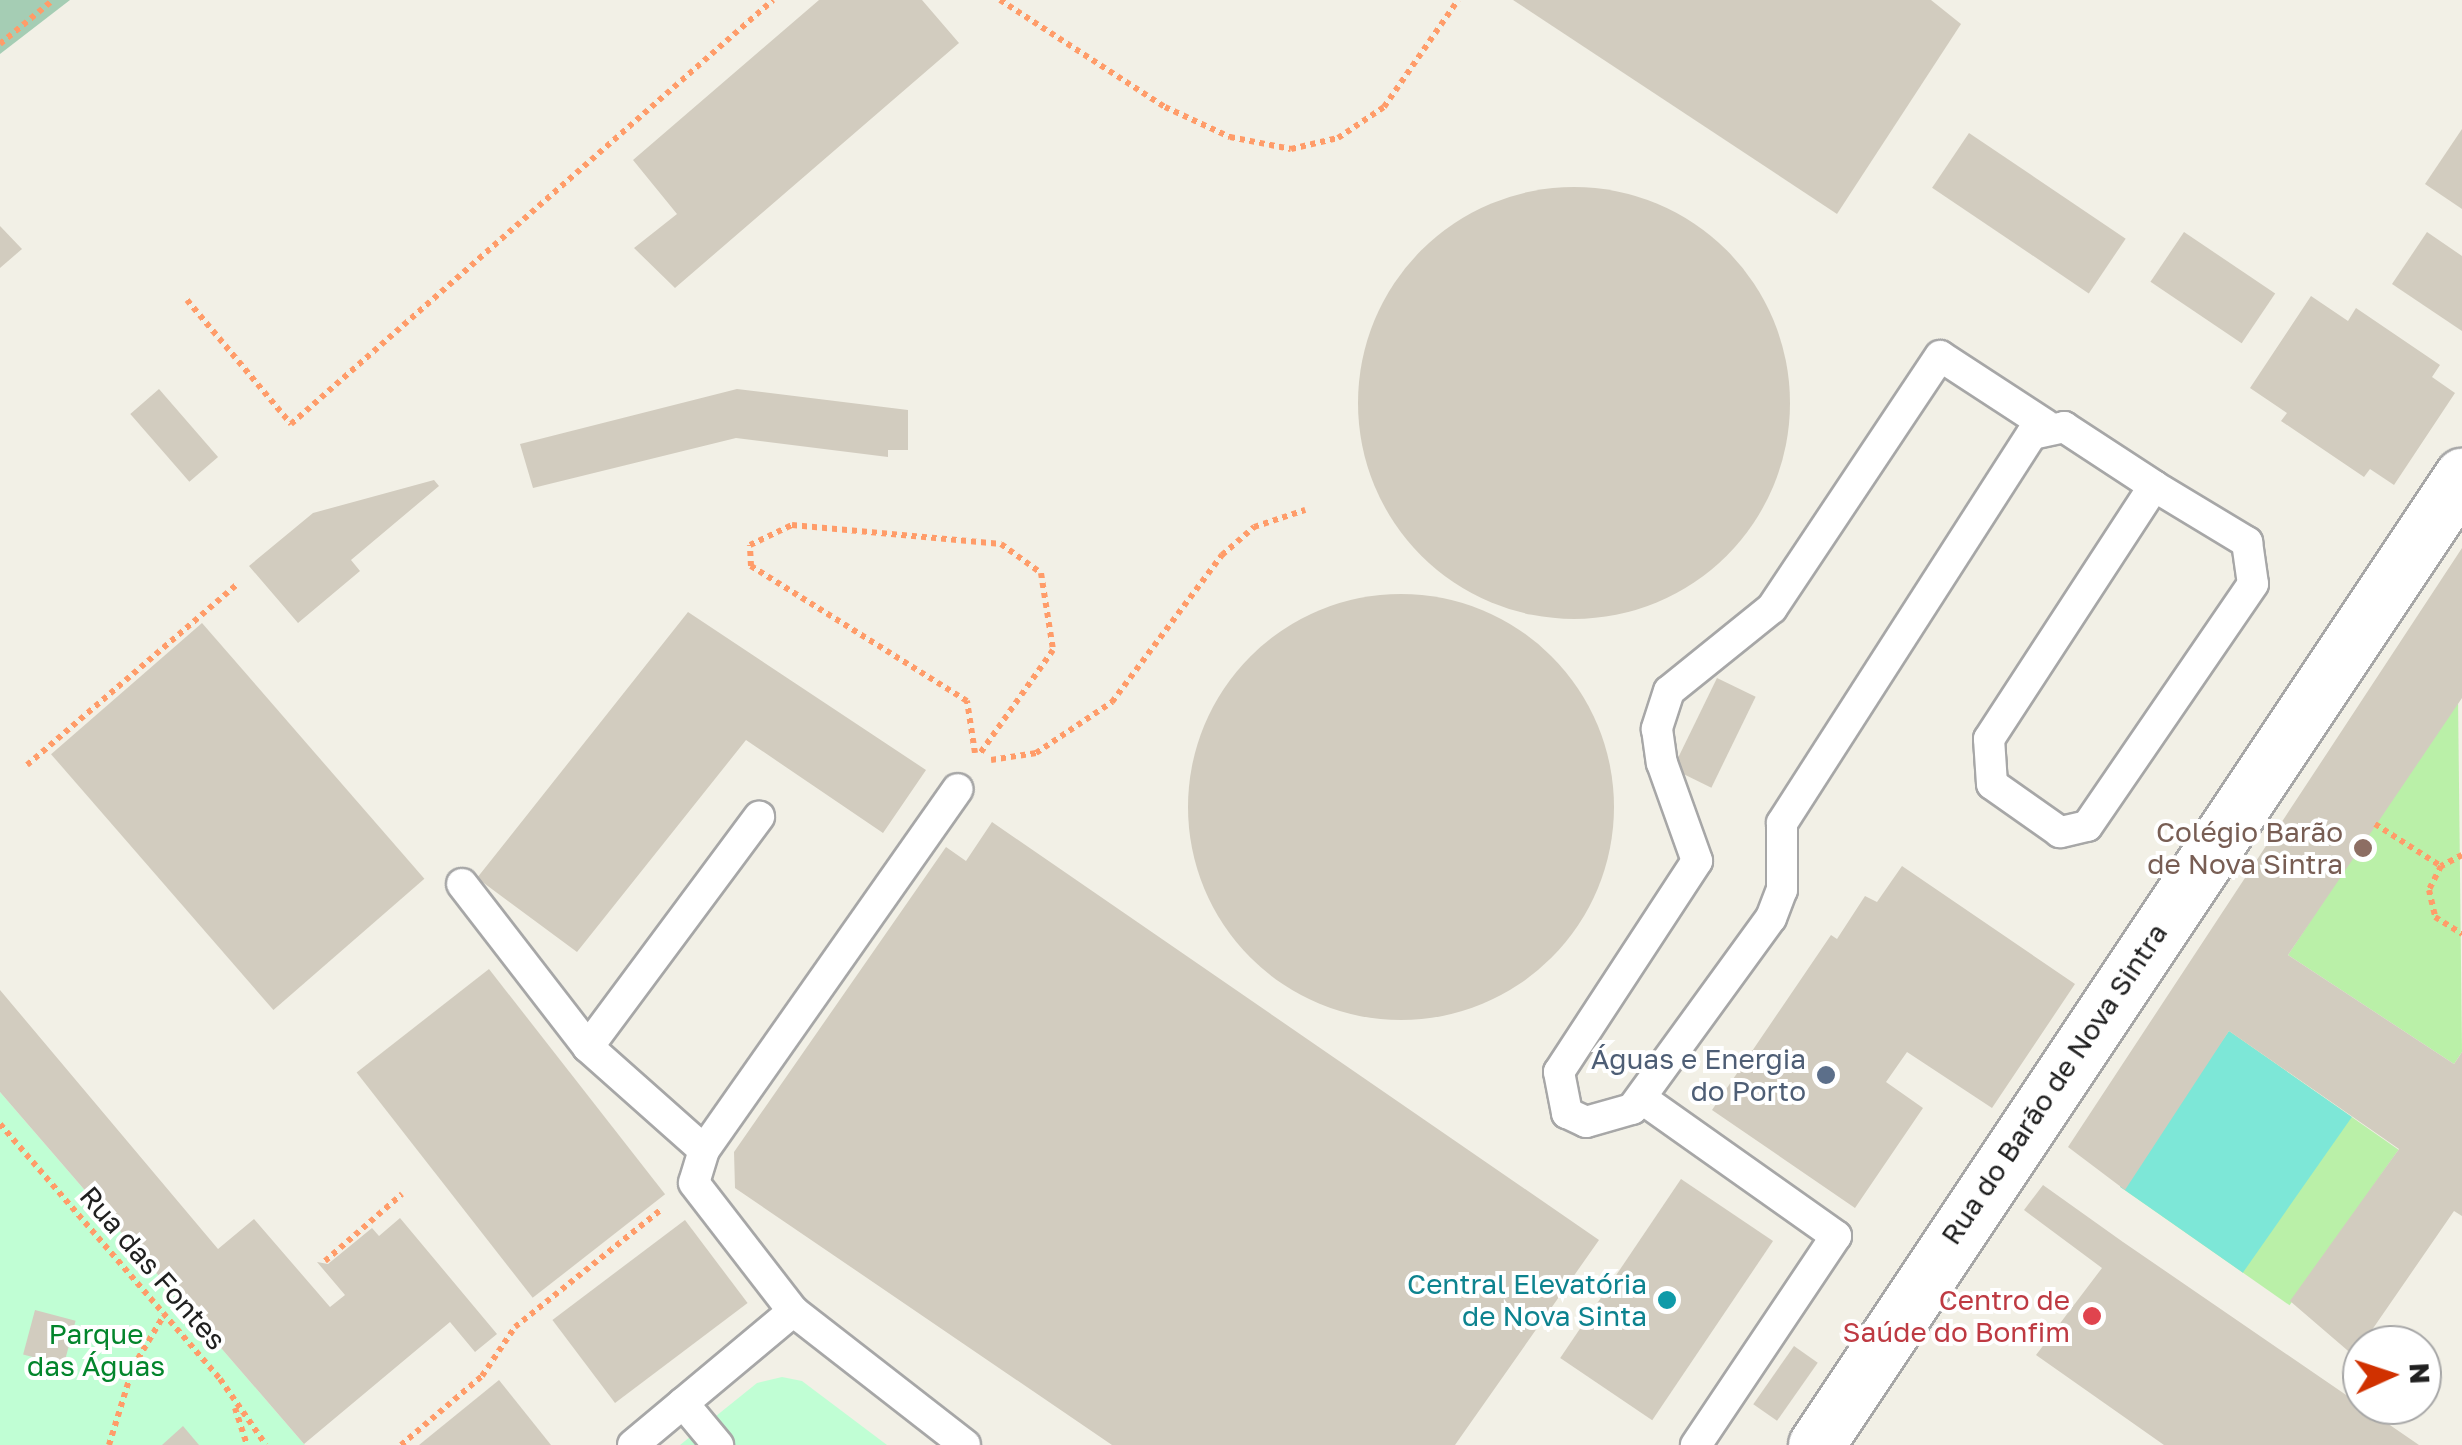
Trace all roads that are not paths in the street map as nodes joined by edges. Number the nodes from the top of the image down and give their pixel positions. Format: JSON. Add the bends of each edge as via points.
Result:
{"nodes":[{"id":1,"x":2046,"y":425,"type":"junction"},
{"id":2,"x":2462,"y":476,"type":"edge"},
{"id":3,"x":2154,"y":486,"type":"junction"},
{"id":4,"x":958,"y":789,"type":"dead end"},
{"id":5,"x":759,"y":817,"type":"dead end"},
{"id":6,"x":462,"y":884,"type":"dead end"},
{"id":7,"x":588,"y":1047,"type":"junction"},
{"id":8,"x":1642,"y":1098,"type":"junction"},
{"id":9,"x":704,"y":1150,"type":"junction"},
{"id":10,"x":793,"y":1311,"type":"junction"},
{"id":11,"x":682,"y":1403,"type":"junction"},
{"id":12,"x":632,"y":1445,"type":"edge"},
{"id":13,"x":718,"y":1445,"type":"edge"},
{"id":14,"x":966,"y":1445,"type":"edge"},
{"id":15,"x":1696,"y":1445,"type":"edge"},
{"id":16,"x":1816,"y":1445,"type":"edge"}],
"edges":[{"from":1,"to":3,"type":"lane","via":[[2064,427]]},
{"from":1,"to":8,"type":"lane","via":[[2032,434],[1782,823],[1779,904]]},
{"from":1,"to":8,"type":"lane","via":[[1940,356],[1772,608],[1669,691],[1658,729],[1662,763],[1697,862],[1560,1072],[1567,1113],[1586,1122],[1610,1120]]},
{"from":2,"to":16,"type":"street","name":"Rua do Barão de Nova Sintra"},
{"from":3,"to":3,"type":"lane","via":[[1990,739],[1992,784],[2060,832],[2087,826],[2253,584],[2247,542]]},
{"from":4,"to":9,"type":"lane"},
{"from":5,"to":7,"type":"lane"},
{"from":6,"to":7,"type":"lane"},
{"from":7,"to":9,"type":"lane"},
{"from":8,"to":15,"type":"lane","via":[[1836,1236]]},
{"from":9,"to":10,"type":"lane","via":[[694,1183]]},
{"from":10,"to":11,"type":"lane"},
{"from":10,"to":14,"type":"lane"},
{"from":11,"to":12,"type":"lane"},
{"from":11,"to":13,"type":"lane"}]}
